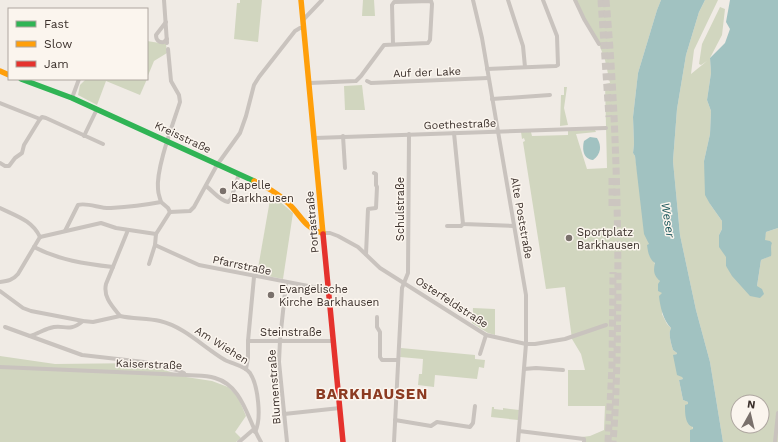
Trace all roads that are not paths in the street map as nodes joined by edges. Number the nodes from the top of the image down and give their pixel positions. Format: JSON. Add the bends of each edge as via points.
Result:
{"nodes":[{"id":1,"x":164,"y":0,"type":"edge"},
{"id":2,"x":302,"y":0,"type":"edge"},
{"id":3,"x":322,"y":0,"type":"edge"},
{"id":4,"x":473,"y":0,"type":"edge"},
{"id":5,"x":508,"y":0,"type":"edge"},
{"id":6,"x":543,"y":0,"type":"edge"},
{"id":7,"x":575,"y":0,"type":"edge"},
{"id":8,"x":303,"y":20,"type":"junction"},
{"id":9,"x":166,"y":22,"type":"junction"},
{"id":10,"x":304,"y":28,"type":"junction"},
{"id":11,"x":393,"y":44,"type":"junction"},
{"id":12,"x":599,"y":44,"type":"dead end"},
{"id":13,"x":168,"y":49,"type":"dead end"},
{"id":14,"x":524,"y":67,"type":"junction"},
{"id":15,"x":487,"y":69,"type":"junction"},
{"id":16,"x":488,"y":78,"type":"junction"},
{"id":17,"x":24,"y":80,"type":"edge"},
{"id":18,"x":79,"y":80,"type":"edge"},
{"id":19,"x":367,"y":81,"type":"dead end"},
{"id":20,"x":310,"y":83,"type":"junction"},
{"id":21,"x":550,"y":95,"type":"dead end"},
{"id":22,"x":72,"y":98,"type":"junction"},
{"id":23,"x":492,"y":99,"type":"junction"},
{"id":24,"x":0,"y":103,"type":"edge"},
{"id":25,"x":97,"y":109,"type":"junction"},
{"id":26,"x":40,"y":119,"type":"junction"},
{"id":27,"x":606,"y":128,"type":"dead end"},
{"id":28,"x":497,"y":131,"type":"junction"},
{"id":29,"x":454,"y":133,"type":"junction"},
{"id":30,"x":409,"y":134,"type":"junction"},
{"id":31,"x":84,"y":136,"type":"junction"},
{"id":32,"x":343,"y":136,"type":"junction"},
{"id":33,"x":315,"y":138,"type":"junction"},
{"id":34,"x":168,"y":141,"type":"junction"},
{"id":35,"x":103,"y":144,"type":"dead end"},
{"id":36,"x":0,"y":163,"type":"edge"},
{"id":37,"x":217,"y":164,"type":"junction"},
{"id":38,"x":345,"y":168,"type":"dead end"},
{"id":39,"x":374,"y":173,"type":"dead end"},
{"id":40,"x":239,"y":174,"type":"junction"},
{"id":41,"x":206,"y":186,"type":"junction"},
{"id":42,"x":161,"y":202,"type":"junction"},
{"id":43,"x":0,"y":208,"type":"edge"},
{"id":44,"x":170,"y":212,"type":"junction"},
{"id":45,"x":463,"y":224,"type":"junction"},
{"id":46,"x":446,"y":226,"type":"dead end"},
{"id":47,"x":514,"y":226,"type":"junction"},
{"id":48,"x":128,"y":230,"type":"junction"},
{"id":49,"x":65,"y":231,"type":"junction"},
{"id":50,"x":324,"y":233,"type":"junction"},
{"id":51,"x":156,"y":234,"type":"junction"},
{"id":52,"x":40,"y":237,"type":"junction"},
{"id":53,"x":155,"y":245,"type":"junction"},
{"id":54,"x":34,"y":247,"type":"junction"},
{"id":55,"x":366,"y":254,"type":"junction"},
{"id":56,"x":149,"y":264,"type":"dead end"},
{"id":57,"x":113,"y":267,"type":"junction"},
{"id":58,"x":254,"y":276,"type":"junction"},
{"id":59,"x":0,"y":282,"type":"edge"},
{"id":60,"x":403,"y":282,"type":"junction"},
{"id":61,"x":286,"y":283,"type":"junction"},
{"id":62,"x":329,"y":290,"type":"junction"},
{"id":63,"x":0,"y":291,"type":"edge"},
{"id":64,"x":120,"y":316,"type":"junction"},
{"id":65,"x":377,"y":317,"type":"dead end"},
{"id":66,"x":83,"y":321,"type":"junction"},
{"id":67,"x":606,"y":325,"type":"dead end"},
{"id":68,"x":5,"y":327,"type":"dead end"},
{"id":69,"x":486,"y":335,"type":"junction"},
{"id":70,"x":29,"y":336,"type":"junction"},
{"id":71,"x":280,"y":340,"type":"junction"},
{"id":72,"x":248,"y":341,"type":"junction"},
{"id":73,"x":333,"y":341,"type":"junction"},
{"id":74,"x":526,"y":344,"type":"junction"},
{"id":75,"x":480,"y":354,"type":"dead end"},
{"id":76,"x":398,"y":360,"type":"junction"},
{"id":77,"x":0,"y":366,"type":"edge"},
{"id":78,"x":524,"y":369,"type":"junction"},
{"id":79,"x":246,"y":370,"type":"junction"},
{"id":80,"x":563,"y":370,"type":"dead end"},
{"id":81,"x":186,"y":375,"type":"junction"},
{"id":82,"x":475,"y":406,"type":"dead end"},
{"id":83,"x":340,"y":408,"type":"junction"},
{"id":84,"x":778,"y":413,"type":"edge"},
{"id":85,"x":284,"y":414,"type":"junction"},
{"id":86,"x":395,"y":420,"type":"junction"},
{"id":87,"x":255,"y":431,"type":"junction"},
{"id":88,"x":519,"y":431,"type":"junction"},
{"id":89,"x":584,"y":441,"type":"edge"},
{"id":90,"x":240,"y":442,"type":"edge"},
{"id":91,"x":261,"y":442,"type":"edge"},
{"id":92,"x":287,"y":442,"type":"edge"},
{"id":93,"x":343,"y":442,"type":"edge"},
{"id":94,"x":394,"y":442,"type":"edge"},
{"id":95,"x":518,"y":442,"type":"edge"},
{"id":96,"x":775,"y":442,"type":"edge"}],
"edges":[{"from":1,"to":9,"type":"street"},
{"from":2,"to":8,"type":"main road","name":"Portastraße"},
{"from":3,"to":8,"type":"street"},
{"from":4,"to":15,"type":"street","name":"Alte Poststraße"},
{"from":5,"to":14,"type":"street","via":[[523,46]]},
{"from":6,"to":14,"type":"street","via":[[557,36],[558,65]]},
{"from":7,"to":12,"type":"street"},
{"from":8,"to":10,"type":"main road","name":"Portastraße"},
{"from":9,"to":9,"type":"street","via":[[167,41],[161,42],[156,37]]},
{"from":10,"to":20,"type":"main road","name":"Portastraße"},
{"from":10,"to":37,"type":"street","via":[[295,31],[259,76],[251,91],[240,133]]},
{"from":11,"to":11,"type":"street","via":[[429,42],[432,4],[430,1],[394,2]]},
{"from":11,"to":20,"type":"street","via":[[384,45],[356,81]]},
{"from":13,"to":34,"type":"street","via":[[171,81],[180,102]]},
{"from":14,"to":15,"type":"street"},
{"from":15,"to":16,"type":"street","name":"Alte Poststraße"},
{"from":16,"to":19,"type":"street","name":"Auf der Lake","via":[[371,83]]},
{"from":16,"to":23,"type":"street","name":"Alte Poststraße"},
{"from":17,"to":22,"type":"main road","name":"Kreisstraße"},
{"from":18,"to":22,"type":"street"},
{"from":20,"to":33,"type":"main road","name":"Portastraße"},
{"from":21,"to":23,"type":"street"},
{"from":22,"to":25,"type":"main road","name":"Kreisstraße"},
{"from":23,"to":28,"type":"street","name":"Alte Poststraße"},
{"from":24,"to":26,"type":"street"},
{"from":25,"to":31,"type":"street"},
{"from":25,"to":34,"type":"main road","name":"Kreisstraße"},
{"from":26,"to":31,"type":"street","via":[[46,118]]},
{"from":26,"to":36,"type":"street","via":[[22,153],[8,166]]},
{"from":27,"to":28,"type":"street","name":"Goethestraße"},
{"from":28,"to":29,"type":"street","name":"Goethestraße"},
{"from":28,"to":47,"type":"street","name":"Alte Poststraße"},
{"from":29,"to":30,"type":"street","name":"Goethestraße"},
{"from":29,"to":45,"type":"street"},
{"from":30,"to":32,"type":"street","name":"Goethestraße"},
{"from":30,"to":60,"type":"street","name":"Schulstraße","via":[[408,273]]},
{"from":31,"to":35,"type":"street"},
{"from":32,"to":33,"type":"street","name":"Goethestraße"},
{"from":32,"to":38,"type":"street"},
{"from":33,"to":50,"type":"main road","name":"Portastraße"},
{"from":34,"to":37,"type":"main road","name":"Kreisstraße"},
{"from":34,"to":42,"type":"street","via":[[158,182]]},
{"from":37,"to":40,"type":"main road","name":"Kreisstraße"},
{"from":37,"to":41,"type":"street"},
{"from":39,"to":55,"type":"street","via":[[377,187],[376,208],[368,209]]},
{"from":40,"to":41,"type":"street","via":[[228,202]]},
{"from":40,"to":50,"type":"main road","name":"Kreisstraße","via":[[275,192],[295,210],[311,230]]},
{"from":41,"to":44,"type":"street","via":[[192,210]]},
{"from":42,"to":44,"type":"street"},
{"from":42,"to":49,"type":"street","via":[[111,208],[82,203],[78,205]]},
{"from":43,"to":52,"type":"street","via":[[26,220]]},
{"from":44,"to":51,"type":"street"},
{"from":45,"to":46,"type":"street"},
{"from":45,"to":47,"type":"street"},
{"from":47,"to":74,"type":"street","name":"Alte Poststraße","via":[[526,295]]},
{"from":48,"to":49,"type":"street","via":[[101,223]]},
{"from":48,"to":51,"type":"street"},
{"from":48,"to":57,"type":"street"},
{"from":49,"to":52,"type":"street"},
{"from":50,"to":55,"type":"street","name":"Osterfeldstraße","via":[[338,236]]},
{"from":50,"to":62,"type":"main road","name":"Portastraße"},
{"from":51,"to":53,"type":"street"},
{"from":52,"to":54,"type":"street"},
{"from":53,"to":56,"type":"street"},
{"from":53,"to":58,"type":"street","name":"Pfarrstraße","via":[[199,265]]},
{"from":54,"to":57,"type":"street","via":[[64,259]]},
{"from":54,"to":59,"type":"street","via":[[14,279]]},
{"from":55,"to":60,"type":"street","name":"Osterfeldstraße","via":[[380,268]]},
{"from":57,"to":64,"type":"street","via":[[106,284],[106,294]]},
{"from":58,"to":61,"type":"street","name":"Pfarrstraße"},
{"from":58,"to":72,"type":"street"},
{"from":60,"to":69,"type":"street","name":"Osterfeldstraße"},
{"from":60,"to":76,"type":"street","name":"Schulstraße"},
{"from":61,"to":62,"type":"street","name":"Pfarrstraße"},
{"from":61,"to":71,"type":"street","name":"Blumenstraße"},
{"from":62,"to":73,"type":"main road","name":"Portastraße"},
{"from":63,"to":66,"type":"street","via":[[23,308]]},
{"from":64,"to":66,"type":"street","via":[[93,322]]},
{"from":64,"to":79,"type":"street","name":"Am Wiehen","via":[[176,327]]},
{"from":65,"to":76,"type":"street","via":[[380,357],[382,360]]},
{"from":66,"to":70,"type":"street","via":[[71,328],[51,327]]},
{"from":67,"to":74,"type":"street","name":"Osterfeldstraße","via":[[565,340]]},
{"from":68,"to":70,"type":"street"},
{"from":69,"to":74,"type":"street","name":"Osterfeldstraße"},
{"from":69,"to":75,"type":"street"},
{"from":70,"to":81,"type":"street","via":[[82,355],[144,362]]},
{"from":71,"to":72,"type":"street","name":"Steinstraße"},
{"from":71,"to":73,"type":"street","name":"Steinstraße"},
{"from":71,"to":85,"type":"street","name":"Blumenstraße","via":[[279,362]]},
{"from":72,"to":79,"type":"street"},
{"from":73,"to":83,"type":"main road","name":"Portastraße"},
{"from":74,"to":78,"type":"street","name":"Alte Poststraße"},
{"from":76,"to":86,"type":"street","name":"Schulstraße"},
{"from":77,"to":81,"type":"street","name":"Kaiserstraße"},
{"from":78,"to":80,"type":"street"},
{"from":78,"to":88,"type":"street","name":"Alte Poststraße"},
{"from":79,"to":87,"type":"street","name":"Am Wiehen","via":[[255,386],[258,402],[259,424]]},
{"from":81,"to":87,"type":"street","name":"Kaiserstraße","via":[[222,380],[233,388]]},
{"from":82,"to":86,"type":"street","via":[[470,427],[436,422],[431,426]]},
{"from":83,"to":85,"type":"street"},
{"from":83,"to":93,"type":"main road","name":"Portastraße"},
{"from":84,"to":96,"type":"street"},
{"from":85,"to":92,"type":"street","name":"Blumenstraße"},
{"from":86,"to":94,"type":"street","name":"Schulstraße"},
{"from":87,"to":90,"type":"street"},
{"from":87,"to":91,"type":"street","name":"Kaiserstraße"},
{"from":88,"to":89,"type":"street"},
{"from":88,"to":95,"type":"street","name":"Alte Poststraße"}]}
